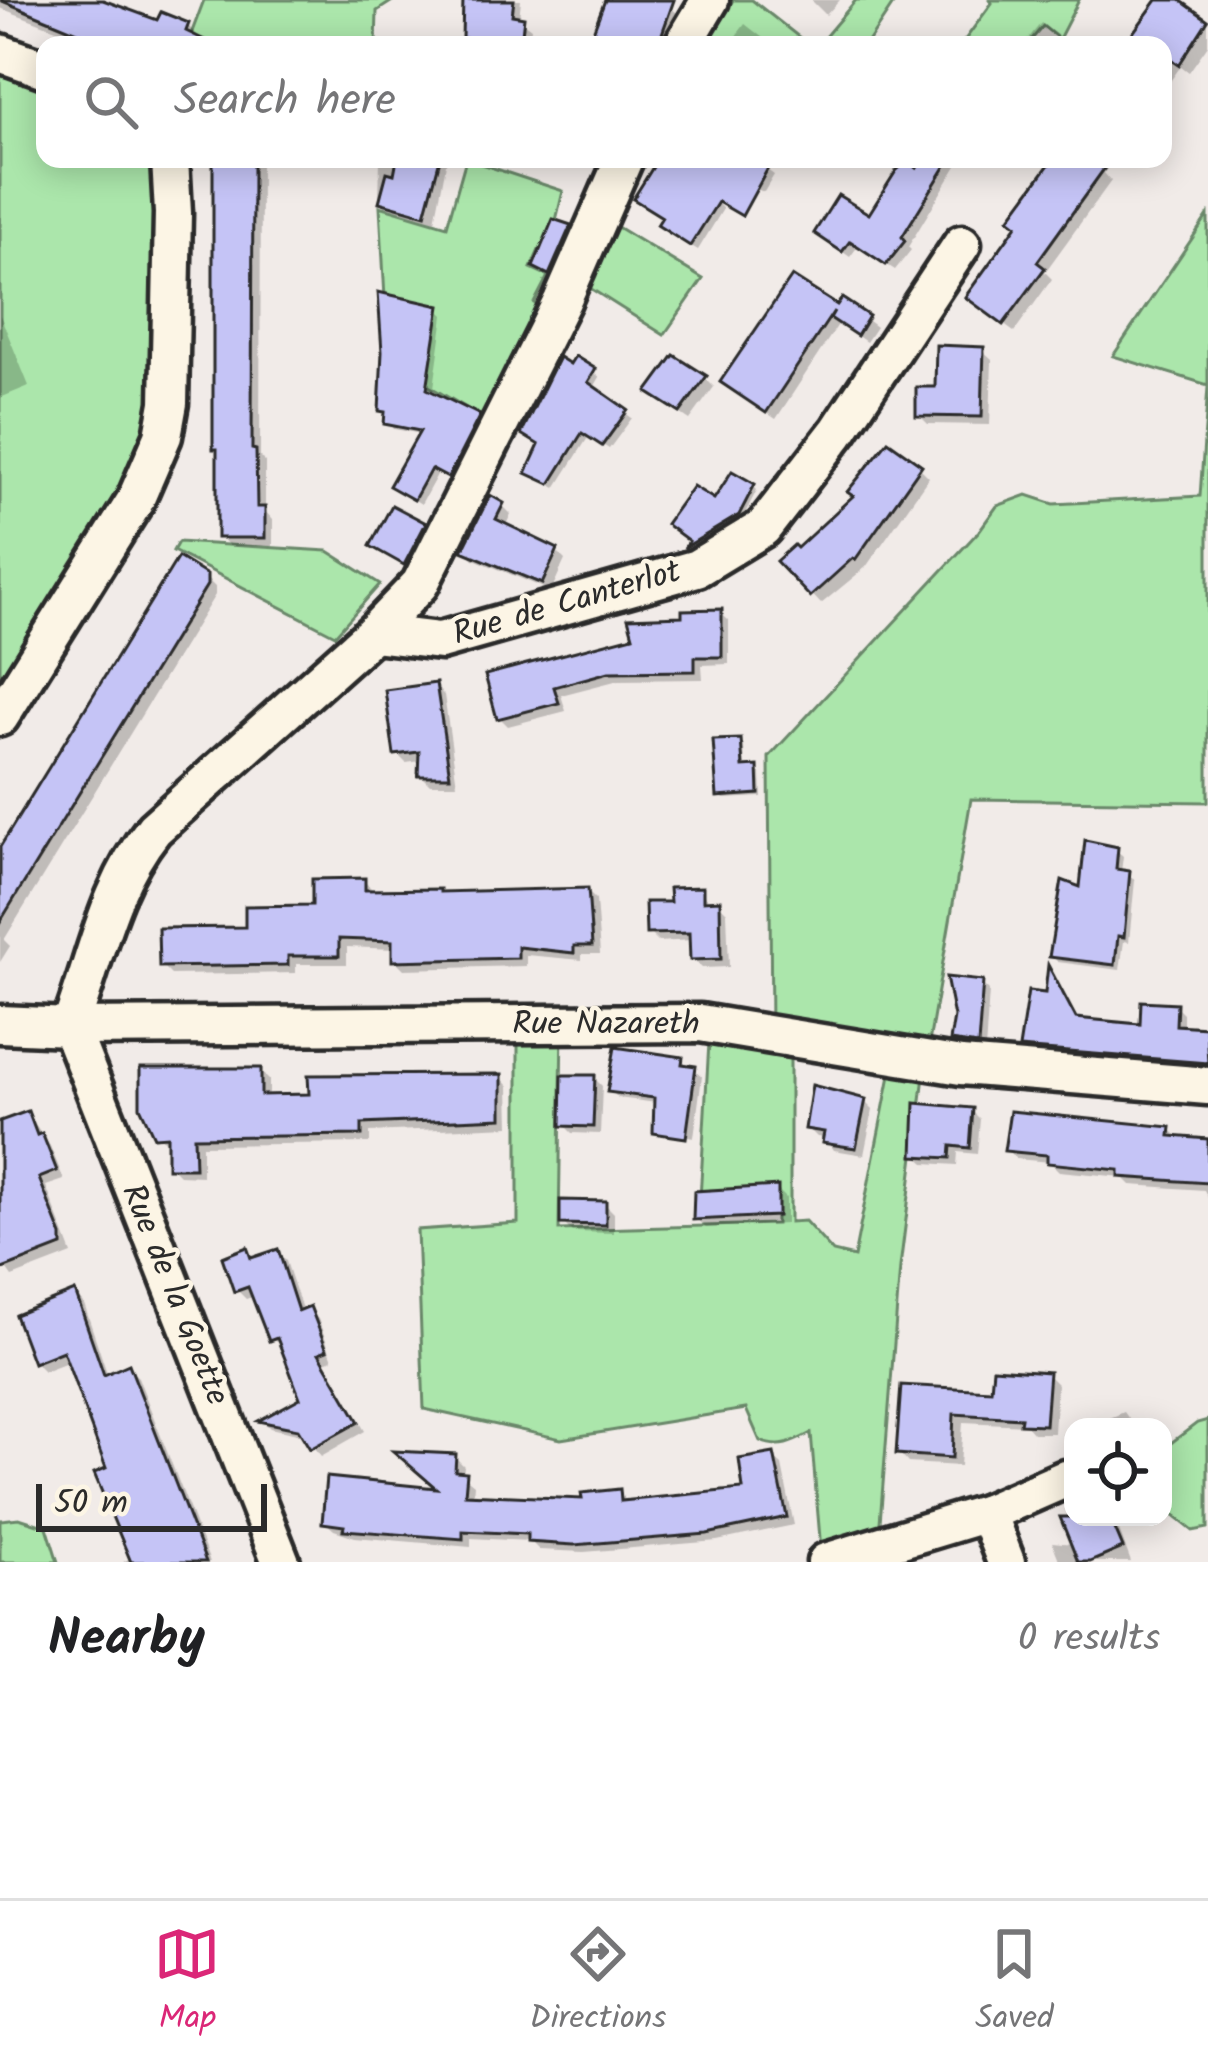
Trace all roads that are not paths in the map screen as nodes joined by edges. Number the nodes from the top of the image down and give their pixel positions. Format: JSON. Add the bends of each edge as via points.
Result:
{"nodes":[{"id":1,"x":710,"y":0,"type":"edge"},
{"id":2,"x":688,"y":36,"type":"edge"},
{"id":3,"x":0,"y":53,"type":"edge"},
{"id":4,"x":36,"y":66,"type":"edge"},
{"id":5,"x":170,"y":168,"type":"edge"},
{"id":6,"x":620,"y":168,"type":"edge"},
{"id":7,"x":962,"y":244,"type":"dead end"},
{"id":8,"x":373,"y":633,"type":"junction"},
{"id":9,"x":0,"y":716,"type":"edge"},
{"id":10,"x":0,"y":1024,"type":"edge"},
{"id":11,"x":70,"y":1027,"type":"junction"},
{"id":12,"x":1208,"y":1086,"type":"edge"},
{"id":13,"x":1064,"y":1479,"type":"dead end"},
{"id":14,"x":987,"y":1513,"type":"junction"},
{"id":15,"x":281,"y":1562,"type":"edge"},
{"id":16,"x":826,"y":1562,"type":"edge"},
{"id":17,"x":1006,"y":1562,"type":"edge"}],
"edges":[{"from":1,"to":2,"type":"street"},
{"from":3,"to":4,"type":"street"},
{"from":5,"to":9,"type":"street","via":[[163,436],[136,501]]},
{"from":6,"to":8,"type":"street","name":"Rue de Canterlot","via":[[420,584]]},
{"from":7,"to":8,"type":"street","name":"Rue de Canterlot","via":[[839,430],[763,528],[697,568],[440,641]]},
{"from":8,"to":11,"type":"street","name":"Rue de Canterlot","via":[[134,854]]},
{"from":10,"to":11,"type":"street","name":"Rue Nazareth"},
{"from":11,"to":12,"type":"street","name":"Rue Nazareth","via":[[700,1023],[962,1066]]},
{"from":11,"to":15,"type":"street","name":"Rue de la Goette"},
{"from":13,"to":14,"type":"street"},
{"from":14,"to":16,"type":"street"},
{"from":14,"to":17,"type":"street"}]}
